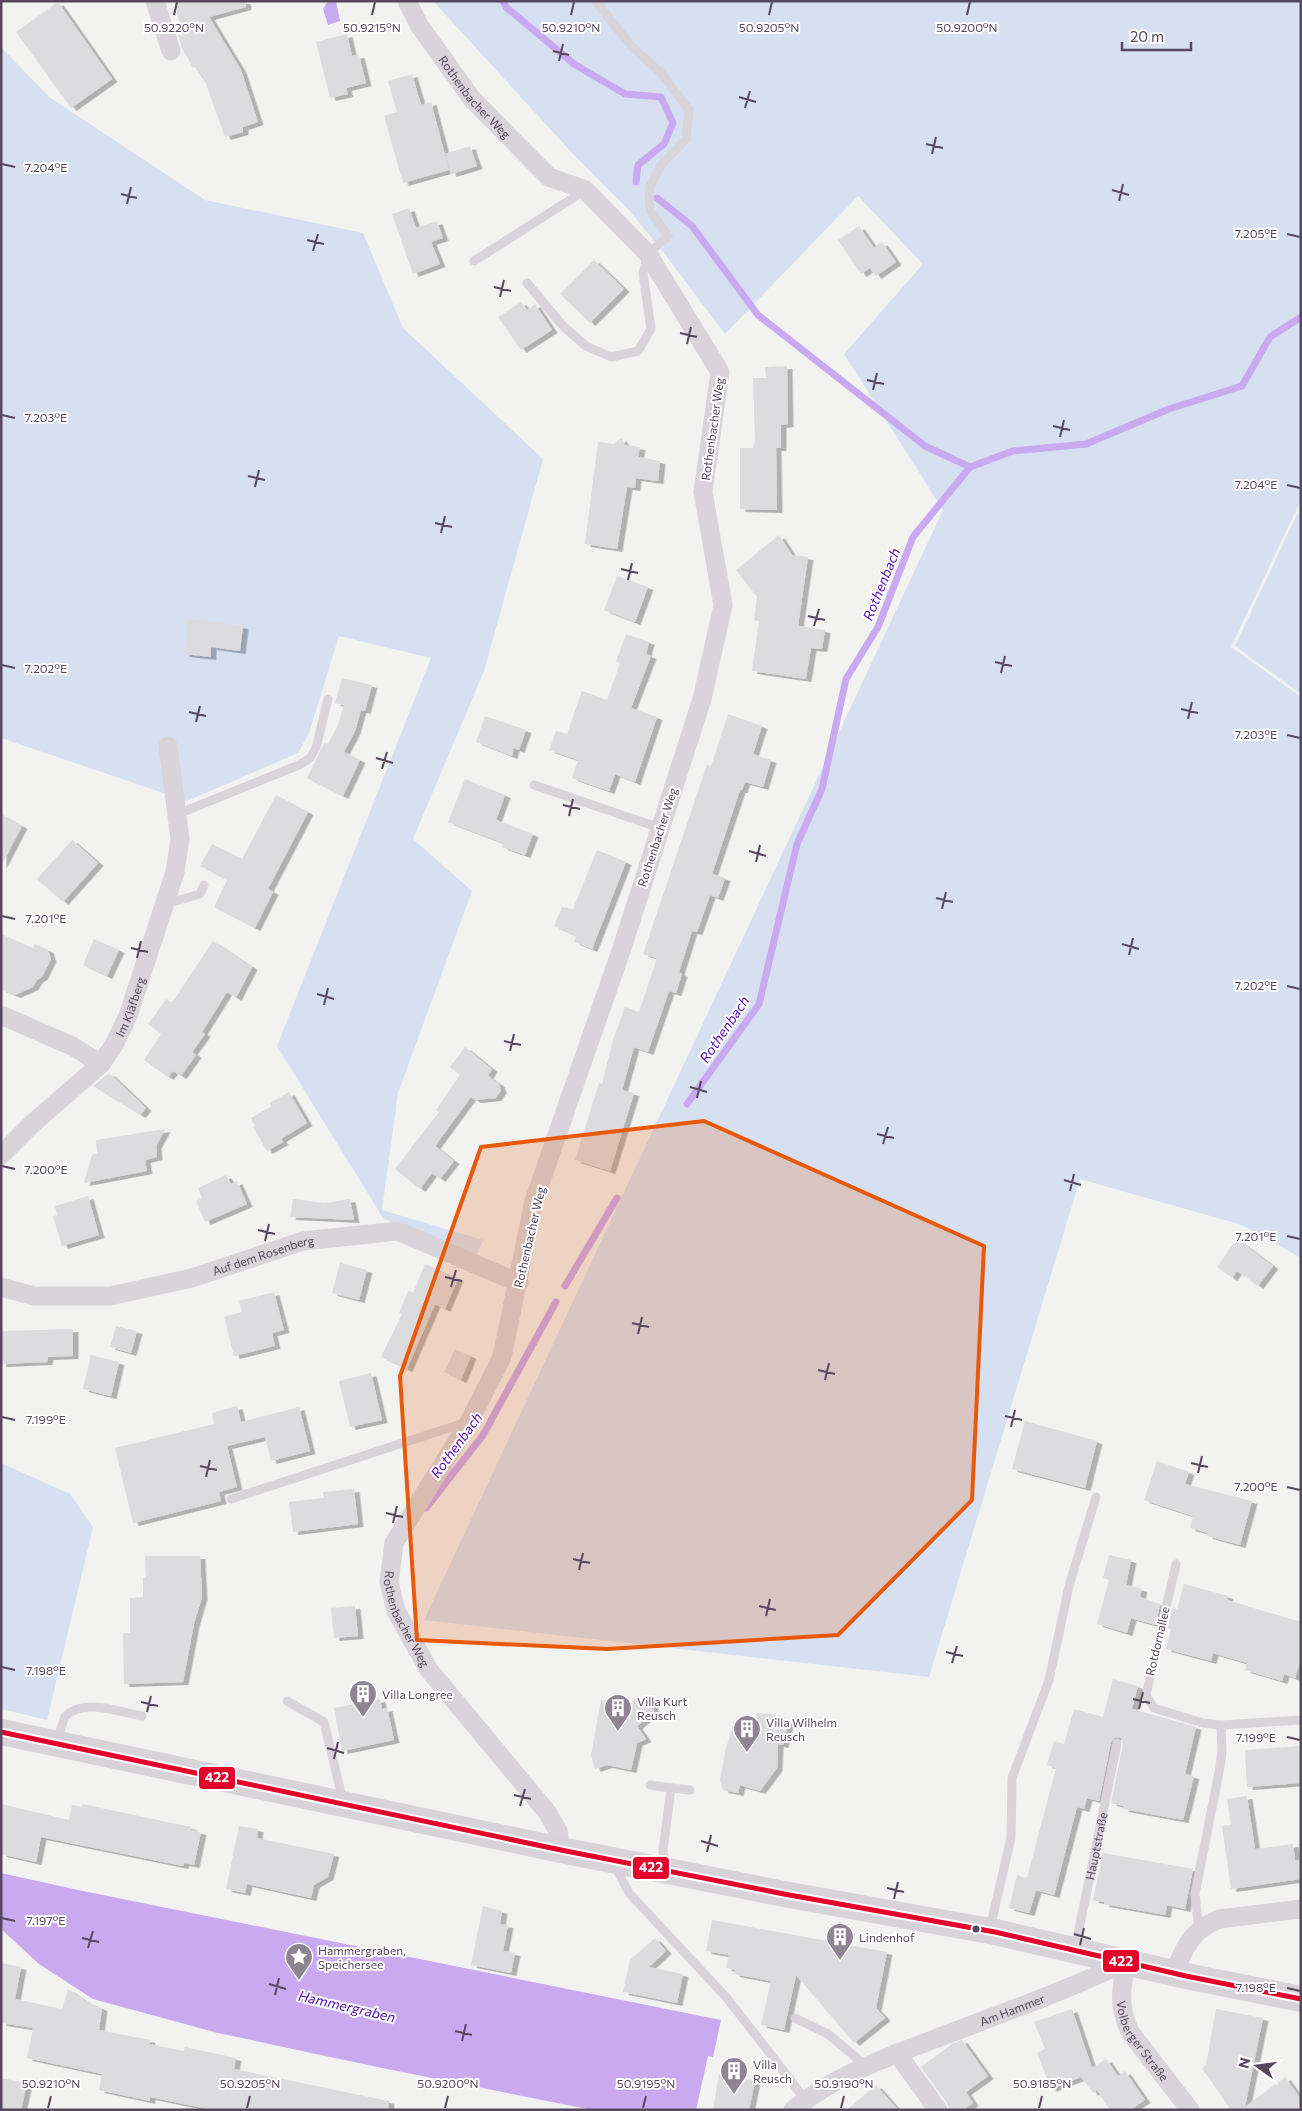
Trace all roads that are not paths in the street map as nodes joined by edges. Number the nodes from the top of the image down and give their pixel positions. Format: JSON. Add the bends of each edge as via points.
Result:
{"nodes":[{"id":1,"x":156,"y":1,"type":"edge"},
{"id":2,"x":407,"y":1,"type":"edge"},
{"id":3,"x":596,"y":1,"type":"edge"},
{"id":4,"x":171,"y":51,"type":"dead end"},
{"id":5,"x":586,"y":190,"type":"junction"},
{"id":6,"x":648,"y":254,"type":"junction"},
{"id":7,"x":474,"y":261,"type":"dead end"},
{"id":8,"x":527,"y":283,"type":"dead end"},
{"id":9,"x":328,"y":700,"type":"dead end"},
{"id":10,"x":168,"y":746,"type":"dead end"},
{"id":11,"x":534,"y":785,"type":"dead end"},
{"id":12,"x":178,"y":814,"type":"junction"},
{"id":13,"x":660,"y":828,"type":"junction"},
{"id":14,"x":204,"y":885,"type":"dead end"},
{"id":15,"x":163,"y":904,"type":"junction"},
{"id":16,"x":1,"y":1015,"type":"edge"},
{"id":17,"x":101,"y":1064,"type":"junction"},
{"id":18,"x":1,"y":1155,"type":"edge"},
{"id":19,"x":518,"y":1284,"type":"junction"},
{"id":20,"x":1,"y":1287,"type":"edge"},
{"id":21,"x":469,"y":1422,"type":"junction"},
{"id":22,"x":1096,"y":1496,"type":"dead end"},
{"id":23,"x":232,"y":1498,"type":"dead end"},
{"id":24,"x":1176,"y":1564,"type":"dead end"},
{"id":25,"x":286,"y":1701,"type":"dead end"},
{"id":26,"x":142,"y":1716,"type":"dead end"},
{"id":27,"x":1301,"y":1720,"type":"edge"},
{"id":28,"x":1221,"y":1725,"type":"junction"},
{"id":29,"x":1,"y":1732,"type":"edge"},
{"id":30,"x":1117,"y":1743,"type":"dead end"},
{"id":31,"x":56,"y":1744,"type":"junction"},
{"id":32,"x":650,"y":1785,"type":"dead end"},
{"id":33,"x":671,"y":1788,"type":"junction"},
{"id":34,"x":690,"y":1790,"type":"dead end"},
{"id":35,"x":343,"y":1804,"type":"junction"},
{"id":36,"x":561,"y":1850,"type":"junction"},
{"id":37,"x":612,"y":1859,"type":"junction"},
{"id":38,"x":665,"y":1870,"type":"junction"},
{"id":39,"x":1301,"y":1909,"type":"edge"},
{"id":40,"x":989,"y":1931,"type":"junction"},
{"id":41,"x":1199,"y":1931,"type":"junction"},
{"id":42,"x":1075,"y":1949,"type":"junction"},
{"id":43,"x":1126,"y":1962,"type":"junction"},
{"id":44,"x":1174,"y":1974,"type":"junction"},
{"id":45,"x":1301,"y":1998,"type":"edge"},
{"id":46,"x":795,"y":2018,"type":"dead end"},
{"id":47,"x":897,"y":2053,"type":"junction"},
{"id":48,"x":865,"y":2065,"type":"junction"},
{"id":49,"x":799,"y":2105,"type":"edge"},
{"id":50,"x":938,"y":2110,"type":"edge"},
{"id":51,"x":1190,"y":2110,"type":"edge"}],
"edges":[{"from":1,"to":4,"type":"street"},
{"from":2,"to":5,"type":"street","name":"Rothenbacher Weg","via":[[419,25],[472,99],[549,177]]},
{"from":3,"to":6,"type":"lane","via":[[631,46],[661,73],[689,110],[686,139],[662,165],[649,188],[650,210],[668,236]]},
{"from":5,"to":6,"type":"street","name":"Rothenbacher Weg"},
{"from":5,"to":7,"type":"lane"},
{"from":6,"to":8,"type":"lane","via":[[643,273],[651,329],[638,350],[611,357],[586,346],[563,326]]},
{"from":6,"to":13,"type":"street","name":"Rothenbacher Weg","via":[[720,372],[703,492],[723,605],[702,699]]},
{"from":9,"to":12,"type":"lane","via":[[316,748],[310,758]]},
{"from":10,"to":12,"type":"street","name":"Im Kläfberg"},
{"from":11,"to":13,"type":"lane"},
{"from":12,"to":15,"type":"street","name":"Im Kläfberg","via":[[180,838],[174,872]]},
{"from":13,"to":19,"type":"street","name":"Rothenbacher Weg","via":[[534,1201]]},
{"from":14,"to":15,"type":"lane","via":[[200,894]]},
{"from":15,"to":17,"type":"street","name":"Im Kläfberg","via":[[128,1016]]},
{"from":16,"to":17,"type":"street","via":[[72,1046]]},
{"from":17,"to":18,"type":"street","name":"Im Kläfberg"},
{"from":19,"to":20,"type":"street","name":"Auf dem Rosenberg","via":[[398,1231],[303,1241],[192,1278],[110,1296],[34,1296]]},
{"from":19,"to":21,"type":"street","name":"Rothenbacher Weg","via":[[502,1356]]},
{"from":21,"to":23,"type":"lane"},
{"from":21,"to":36,"type":"street","name":"Rothenbacher Weg","via":[[394,1543],[389,1582],[396,1611],[429,1670],[547,1812],[558,1831]]},
{"from":22,"to":40,"type":"lane","via":[[1069,1586],[1049,1680],[1012,1778],[1011,1838]]},
{"from":24,"to":28,"type":"lane","name":"Rotdornallee","via":[[1146,1695],[1154,1708]]},
{"from":25,"to":35,"type":"lane","via":[[324,1722]]},
{"from":26,"to":31,"type":"lane","via":[[79,1708],[65,1716]]},
{"from":27,"to":28,"type":"lane","name":"Rotdornallee"},
{"from":28,"to":41,"type":"lane","via":[[1220,1767],[1196,1894]]},
{"from":29,"to":31,"type":"main road"},
{"from":30,"to":42,"type":"lane","name":"Hauptstraße"},
{"from":31,"to":35,"type":"main road"},
{"from":32,"to":33,"type":"lane"},
{"from":33,"to":34,"type":"lane"},
{"from":33,"to":38,"type":"lane","via":[[663,1850]]},
{"from":35,"to":36,"type":"main road"},
{"from":36,"to":37,"type":"main road"},
{"from":37,"to":38,"type":"main road"},
{"from":37,"to":49,"type":"lane","via":[[629,1893],[726,1997],[786,2074]]},
{"from":38,"to":40,"type":"main road"},
{"from":39,"to":41,"type":"street","via":[[1219,1919]]},
{"from":40,"to":42,"type":"main road"},
{"from":41,"to":44,"type":"street","via":[[1183,1949]]},
{"from":42,"to":43,"type":"main road"},
{"from":43,"to":44,"type":"main road"},
{"from":43,"to":47,"type":"street","name":"Am Hammer","via":[[1082,1983]]},
{"from":43,"to":51,"type":"street","name":"Volberger Straße","via":[[1120,1992],[1127,2026]]},
{"from":44,"to":45,"type":"main road"},
{"from":46,"to":48,"type":"lane","via":[[828,2034]]},
{"from":47,"to":48,"type":"street","name":"Am Hammer"},
{"from":47,"to":50,"type":"street"},
{"from":48,"to":49,"type":"street","name":"Am Hammer"}]}
